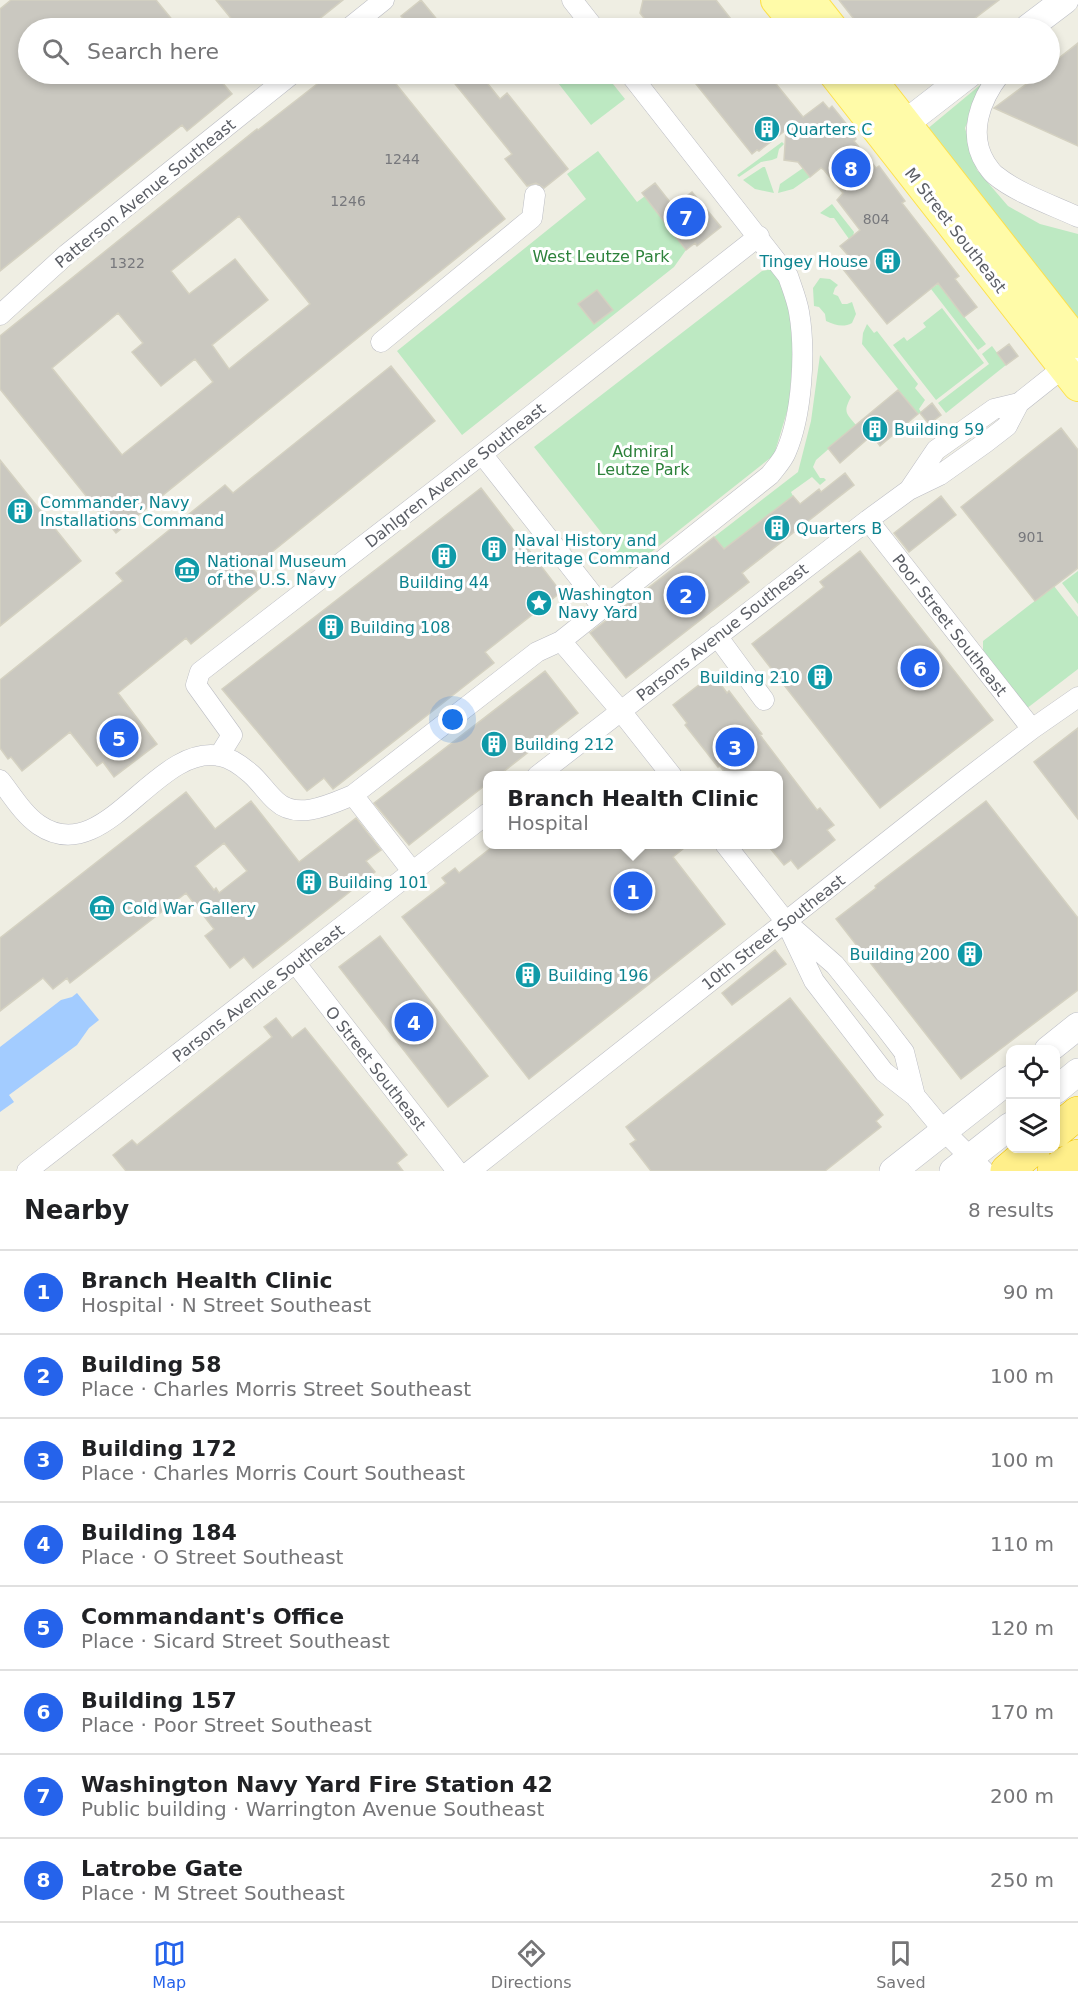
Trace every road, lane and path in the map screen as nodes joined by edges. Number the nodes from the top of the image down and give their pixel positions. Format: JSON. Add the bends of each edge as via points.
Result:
{"nodes":[{"id":1,"x":384,"y":0,"type":"edge"},
{"id":2,"x":572,"y":0,"type":"edge"},
{"id":3,"x":776,"y":0,"type":"edge"},
{"id":4,"x":810,"y":0,"type":"edge"},
{"id":5,"x":362,"y":18,"type":"edge"},
{"id":6,"x":586,"y":18,"type":"edge"},
{"id":7,"x":791,"y":18,"type":"edge"},
{"id":8,"x":824,"y":18,"type":"edge"},
{"id":9,"x":280,"y":84,"type":"edge"},
{"id":10,"x":638,"y":84,"type":"edge"},
{"id":11,"x":845,"y":84,"type":"edge"},
{"id":12,"x":872,"y":84,"type":"edge"},
{"id":13,"x":956,"y":84,"type":"edge"},
{"id":14,"x":992,"y":84,"type":"edge"},
{"id":15,"x":895,"y":130,"type":"junction"},
{"id":16,"x":536,"y":195,"type":"dead end"},
{"id":17,"x":1078,"y":217,"type":"edge"},
{"id":18,"x":759,"y":236,"type":"junction"},
{"id":19,"x":0,"y":315,"type":"edge"},
{"id":20,"x":381,"y":342,"type":"dead end"},
{"id":21,"x":1074,"y":364,"type":"edge"},
{"id":22,"x":482,"y":454,"type":"junction"},
{"id":23,"x":868,"y":520,"type":"junction"},
{"id":24,"x":603,"y":608,"type":"junction"},
{"id":25,"x":717,"y":636,"type":"junction"},
{"id":26,"x":561,"y":641,"type":"junction"},
{"id":27,"x":1078,"y":697,"type":"edge"},
{"id":28,"x":764,"y":700,"type":"dead end"},
{"id":29,"x":620,"y":710,"type":"junction"},
{"id":30,"x":1032,"y":729,"type":"junction"},
{"id":31,"x":219,"y":756,"type":"junction"},
{"id":32,"x":543,"y":771,"type":"edge"},
{"id":33,"x":668,"y":771,"type":"edge"},
{"id":34,"x":0,"y":780,"type":"edge"},
{"id":35,"x":353,"y":795,"type":"junction"},
{"id":36,"x":483,"y":817,"type":"edge"},
{"id":37,"x":729,"y":849,"type":"edge"},
{"id":38,"x":412,"y":871,"type":"junction"},
{"id":39,"x":786,"y":922,"type":"junction"},
{"id":40,"x":296,"y":964,"type":"junction"},
{"id":41,"x":1078,"y":1026,"type":"edge"},
{"id":42,"x":1054,"y":1045,"type":"edge"},
{"id":43,"x":1078,"y":1072,"type":"edge"},
{"id":44,"x":1006,"y":1083,"type":"edge"},
{"id":45,"x":1060,"y":1087,"type":"edge"},
{"id":46,"x":915,"y":1096,"type":"junction"},
{"id":47,"x":1078,"y":1113,"type":"edge"},
{"id":48,"x":1060,"y":1128,"type":"edge"},
{"id":49,"x":944,"y":1131,"type":"junction"},
{"id":50,"x":1006,"y":1134,"type":"edge"},
{"id":51,"x":1023,"y":1153,"type":"edge"},
{"id":52,"x":1078,"y":1156,"type":"edge"},
{"id":53,"x":984,"y":1168,"type":"edge"},
{"id":54,"x":27,"y":1171,"type":"edge"},
{"id":55,"x":457,"y":1171,"type":"edge"},
{"id":56,"x":470,"y":1171,"type":"edge"},
{"id":57,"x":893,"y":1171,"type":"edge"},
{"id":58,"x":1054,"y":1171,"type":"edge"}],
"edges":[{"from":1,"to":5,"type":"street"},
{"from":2,"to":6,"type":"street"},
{"from":3,"to":7,"type":"main road"},
{"from":4,"to":8,"type":"main road"},
{"from":9,"to":19,"type":"street","name":"Patterson Avenue Southeast","via":[[67,254]]},
{"from":10,"to":18,"type":"street"},
{"from":11,"to":15,"type":"main road","name":"M Street Southeast"},
{"from":12,"to":15,"type":"main road","name":"M Street Southeast"},
{"from":13,"to":15,"type":"main road"},
{"from":14,"to":17,"type":"street","via":[[980,109],[980,154],[993,174],[1009,185]]},
{"from":15,"to":21,"type":"main road","name":"M Street Southeast"},
{"from":16,"to":20,"type":"street","via":[[532,218]]},
{"from":18,"to":22,"type":"street","name":"Dahlgren Avenue Southeast"},
{"from":18,"to":24,"type":"street","via":[[788,276],[799,313],[800,386],[786,453],[770,475]]},
{"from":21,"to":23,"type":"street","name":"Parsons Avenue Southeast","via":[[1018,403],[994,409],[936,450],[909,490]]},
{"from":22,"to":24,"type":"street"},
{"from":22,"to":31,"type":"street","name":"Dahlgren Avenue Southeast","via":[[200,672],[196,685],[232,735]]},
{"from":23,"to":25,"type":"street","name":"Parsons Avenue Southeast"},
{"from":23,"to":30,"type":"street","name":"Poor Street Southeast"},
{"from":24,"to":26,"type":"street"},
{"from":25,"to":28,"type":"street"},
{"from":25,"to":29,"type":"street","name":"Parsons Avenue Southeast"},
{"from":26,"to":29,"type":"street"},
{"from":26,"to":35,"type":"street","via":[[537,652]]},
{"from":27,"to":30,"type":"street","name":"10th Street Southeast"},
{"from":29,"to":32,"type":"street","name":"Parsons Avenue Southeast"},
{"from":29,"to":33,"type":"street"},
{"from":30,"to":39,"type":"street","name":"10th Street Southeast"},
{"from":31,"to":34,"type":"street","via":[[177,766],[96,827],[78,833],[58,833],[37,824]]},
{"from":31,"to":35,"type":"street","via":[[243,768],[275,801],[294,810],[322,808]]},
{"from":35,"to":38,"type":"street"},
{"from":36,"to":38,"type":"street","name":"Parsons Avenue Southeast"},
{"from":37,"to":39,"type":"street"},
{"from":38,"to":40,"type":"street","name":"Parsons Avenue Southeast"},
{"from":39,"to":46,"type":"street","via":[[814,981],[884,1072]]},
{"from":39,"to":46,"type":"street","via":[[835,965],[904,1052]]},
{"from":39,"to":56,"type":"street","name":"10th Street Southeast"},
{"from":40,"to":54,"type":"street","name":"Parsons Avenue Southeast"},
{"from":40,"to":55,"type":"street","name":"O Street Southeast"},
{"from":41,"to":42,"type":"main road"},
{"from":43,"to":45,"type":"main road"},
{"from":44,"to":49,"type":"main road"},
{"from":46,"to":49,"type":"street"},
{"from":47,"to":48,"type":"highway"},
{"from":49,"to":53,"type":"street"},
{"from":49,"to":57,"type":"main road"},
{"from":50,"to":53,"type":"main road"},
{"from":51,"to":53,"type":"highway"},
{"from":52,"to":58,"type":"highway"}]}
